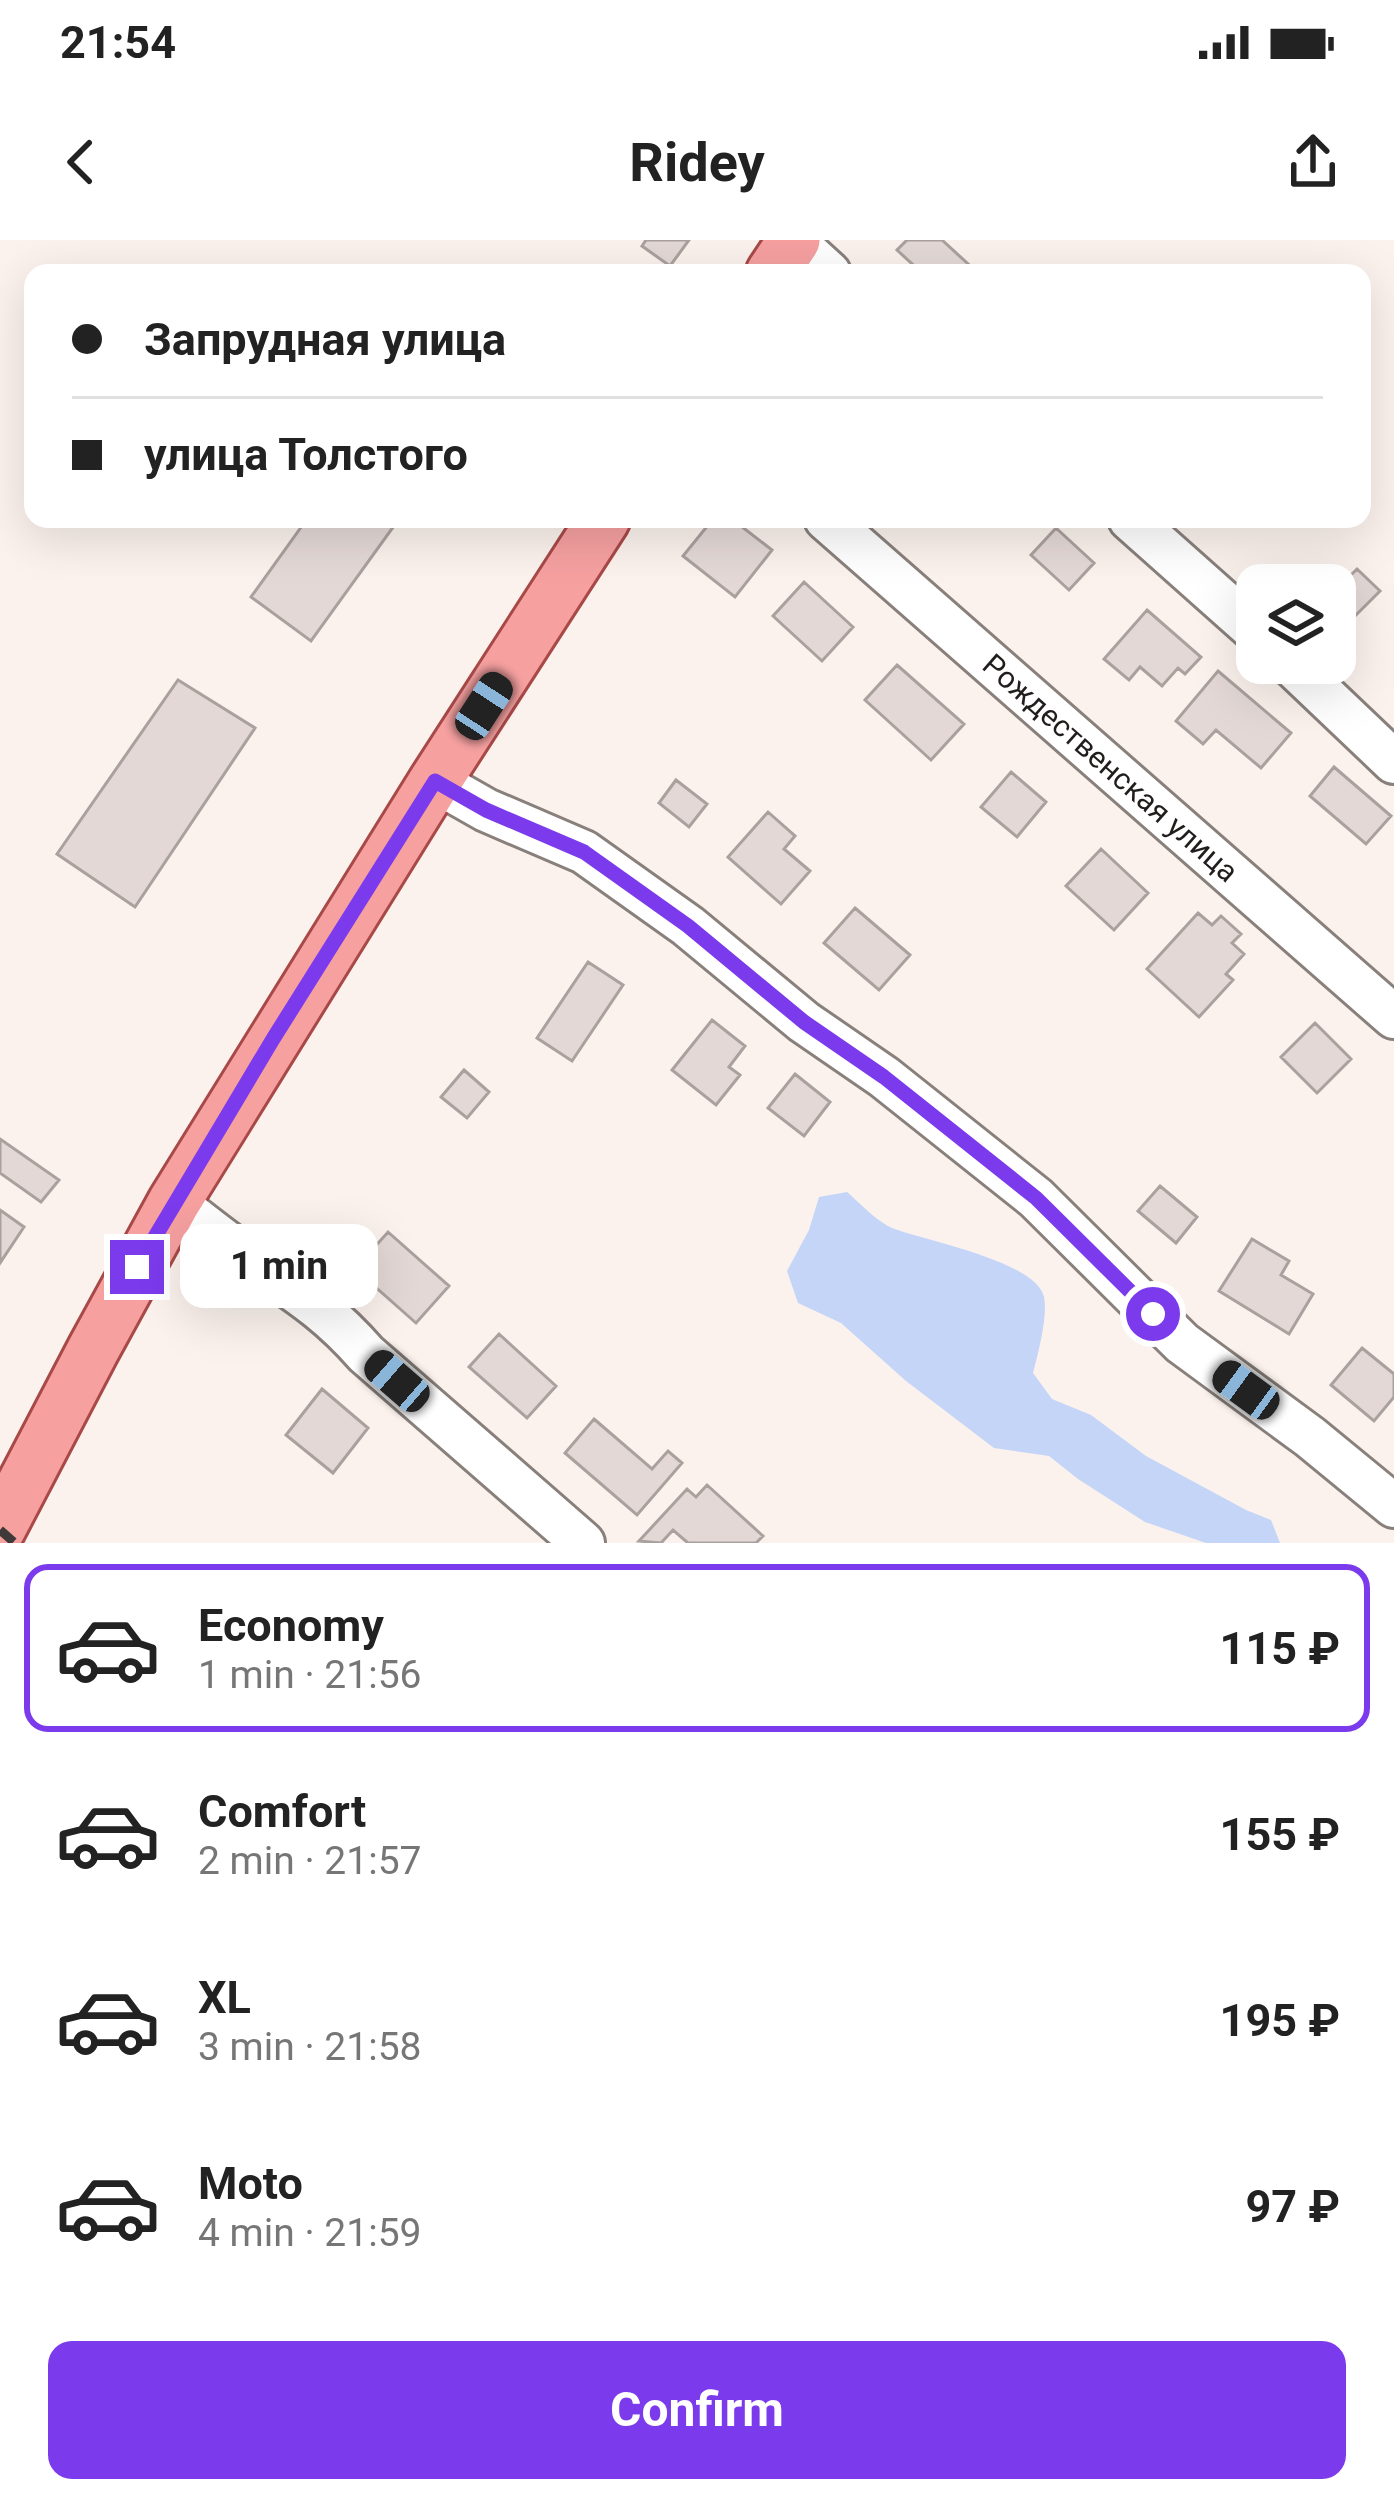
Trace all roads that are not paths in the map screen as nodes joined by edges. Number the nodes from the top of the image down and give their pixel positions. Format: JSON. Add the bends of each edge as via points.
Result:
{"nodes":[{"id":1,"x":794,"y":240,"type":"edge"},
{"id":2,"x":819,"y":264,"type":"edge"},
{"id":3,"x":598,"y":528,"type":"edge"},
{"id":4,"x":836,"y":528,"type":"edge"},
{"id":5,"x":1140,"y":528,"type":"edge"},
{"id":6,"x":1236,"y":613,"type":"edge"},
{"id":7,"x":1312,"y":684,"type":"edge"},
{"id":8,"x":1394,"y":762,"type":"edge"},
{"id":9,"x":435,"y":781,"type":"junction"},
{"id":10,"x":1394,"y":1017,"type":"edge"},
{"id":11,"x":174,"y":1202,"type":"junction"},
{"id":12,"x":1394,"y":1506,"type":"edge"},
{"id":13,"x":0,"y":1528,"type":"edge"},
{"id":14,"x":583,"y":1543,"type":"edge"}],
"edges":[{"from":1,"to":2,"type":"street"},
{"from":3,"to":9,"type":"main road"},
{"from":4,"to":10,"type":"street","name":"Рождественская улица"},
{"from":5,"to":6,"type":"street"},
{"from":7,"to":8,"type":"street"},
{"from":9,"to":11,"type":"main road"},
{"from":9,"to":12,"type":"street","via":[[584,852],[688,926],[1036,1198],[1182,1343]]},
{"from":11,"to":13,"type":"main road"},
{"from":11,"to":14,"type":"street","via":[[339,1323]]}]}
